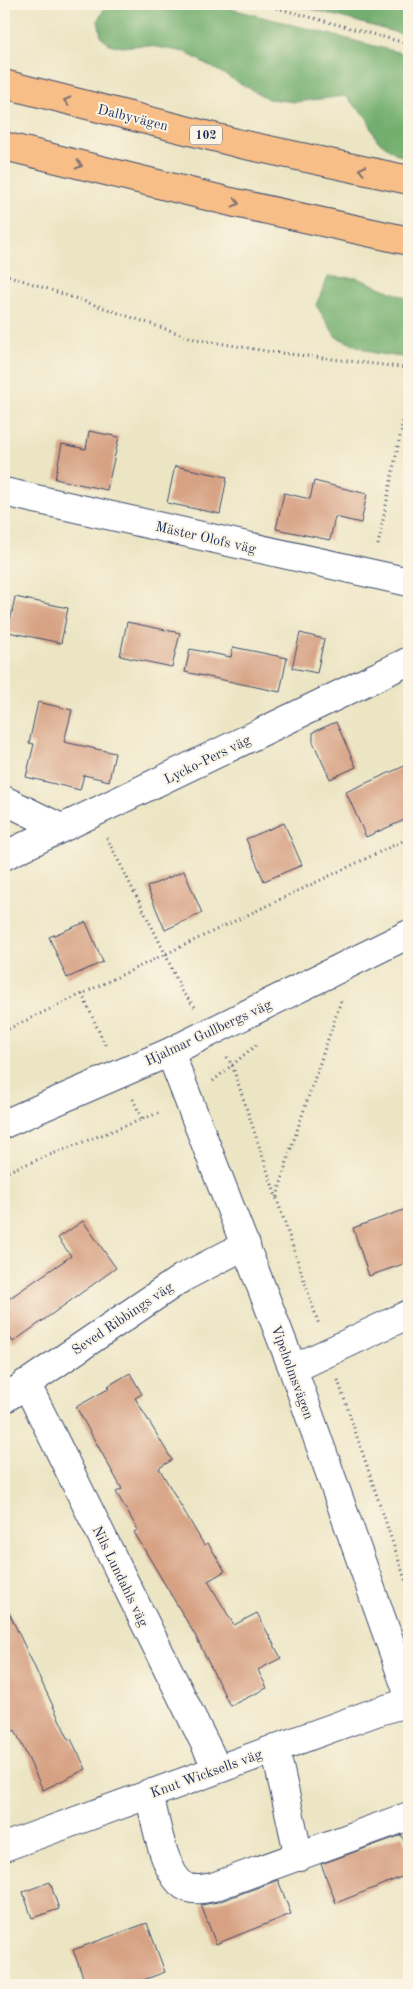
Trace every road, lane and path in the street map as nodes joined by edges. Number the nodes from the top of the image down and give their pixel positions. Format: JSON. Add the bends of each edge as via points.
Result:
{"nodes":[{"id":1,"x":262,"y":4,"type":"edge"},
{"id":2,"x":409,"y":44,"type":"edge"},
{"id":3,"x":4,"y":84,"type":"edge"},
{"id":4,"x":4,"y":146,"type":"edge"},
{"id":5,"x":409,"y":180,"type":"edge"},
{"id":6,"x":409,"y":241,"type":"edge"},
{"id":7,"x":4,"y":274,"type":"edge"},
{"id":8,"x":409,"y":368,"type":"edge"},
{"id":9,"x":409,"y":391,"type":"edge"},
{"id":10,"x":4,"y":492,"type":"edge"},
{"id":11,"x":373,"y":574,"type":"junction"},
{"id":12,"x":409,"y":582,"type":"edge"},
{"id":13,"x":409,"y":661,"type":"edge"},
{"id":14,"x":4,"y":800,"type":"edge"},
{"id":15,"x":95,"y":813,"type":"junction"},
{"id":16,"x":61,"y":828,"type":"junction"},
{"id":17,"x":409,"y":838,"type":"edge"},
{"id":18,"x":4,"y":856,"type":"edge"},
{"id":19,"x":409,"y":934,"type":"edge"},
{"id":20,"x":165,"y":953,"type":"junction"},
{"id":21,"x":82,"y":994,"type":"junction"},
{"id":22,"x":342,"y":1000,"type":"dead end"},
{"id":23,"x":196,"y":1008,"type":"dead end"},
{"id":24,"x":4,"y":1032,"type":"edge"},
{"id":25,"x":261,"y":1041,"type":"dead end"},
{"id":26,"x":106,"y":1049,"type":"dead end"},
{"id":27,"x":170,"y":1052,"type":"junction"},
{"id":28,"x":189,"y":1101,"type":"junction"},
{"id":29,"x":4,"y":1124,"type":"edge"},
{"id":30,"x":4,"y":1174,"type":"edge"},
{"id":31,"x":276,"y":1198,"type":"dead end"},
{"id":32,"x":246,"y":1245,"type":"junction"},
{"id":33,"x":409,"y":1314,"type":"edge"},
{"id":34,"x":293,"y":1369,"type":"junction"},
{"id":35,"x":26,"y":1383,"type":"junction"},
{"id":36,"x":4,"y":1399,"type":"edge"},
{"id":37,"x":409,"y":1696,"type":"edge"},
{"id":38,"x":409,"y":1702,"type":"edge"},
{"id":39,"x":275,"y":1748,"type":"junction"},
{"id":40,"x":217,"y":1768,"type":"junction"},
{"id":41,"x":149,"y":1793,"type":"junction"},
{"id":42,"x":409,"y":1816,"type":"edge"},
{"id":43,"x":4,"y":1847,"type":"edge"},
{"id":44,"x":299,"y":1857,"type":"junction"}],
"edges":[{"from":1,"to":2,"type":"path"},
{"from":5,"to":3,"type":"main road","name":"Dalbyvägen","number":"102","one_way":true,"via":[[241,144]]},
{"from":4,"to":6,"type":"main road","one_way":true,"via":[[231,202]]},
{"from":7,"to":8,"type":"path","via":[[195,339]]},
{"from":9,"to":11,"type":"path"},
{"from":10,"to":11,"type":"street","name":"Mäster Olofs väg"},
{"from":11,"to":12,"type":"street","name":"Mäster Olofs väg"},
{"from":13,"to":15,"type":"street","name":"Lycko-Pers väg"},
{"from":14,"to":16,"type":"street"},
{"from":15,"to":16,"type":"street","name":"Lycko-Pers väg"},
{"from":15,"to":20,"type":"path"},
{"from":16,"to":18,"type":"street","name":"Lycko-Pers väg"},
{"from":17,"to":20,"type":"path"},
{"from":19,"to":27,"type":"street","name":"Hjalmar Gullbergs väg"},
{"from":20,"to":21,"type":"path"},
{"from":20,"to":23,"type":"path","via":[[182,992]]},
{"from":21,"to":24,"type":"path"},
{"from":21,"to":26,"type":"path"},
{"from":22,"to":31,"type":"path"},
{"from":25,"to":28,"type":"path"},
{"from":27,"to":28,"type":"street","name":"Vipeholmsvägen"},
{"from":27,"to":29,"type":"street","name":"Hjalmar Gullbergs väg"},
{"from":28,"to":30,"type":"path"},
{"from":28,"to":32,"type":"street","name":"Vipeholmsvägen"},
{"from":32,"to":34,"type":"street","name":"Vipeholmsvägen"},
{"from":32,"to":35,"type":"street","name":"Seved Ribbings väg","via":[[182,1278]]},
{"from":33,"to":34,"type":"street"},
{"from":34,"to":37,"type":"street","name":"Vipeholmsvägen"},
{"from":35,"to":36,"type":"street","name":"Seved Ribbings väg"},
{"from":35,"to":40,"type":"street","name":"Nils Lundahls väg"},
{"from":38,"to":39,"type":"street","name":"Knut Wicksells väg"},
{"from":39,"to":40,"type":"street","name":"Knut Wicksells väg"},
{"from":39,"to":44,"type":"street"},
{"from":40,"to":41,"type":"street","name":"Knut Wicksells väg"},
{"from":41,"to":43,"type":"street","name":"Knut Wicksells väg"},
{"from":41,"to":44,"type":"street","via":[[171,1871],[186,1887],[214,1887]]},
{"from":42,"to":44,"type":"street"}]}
